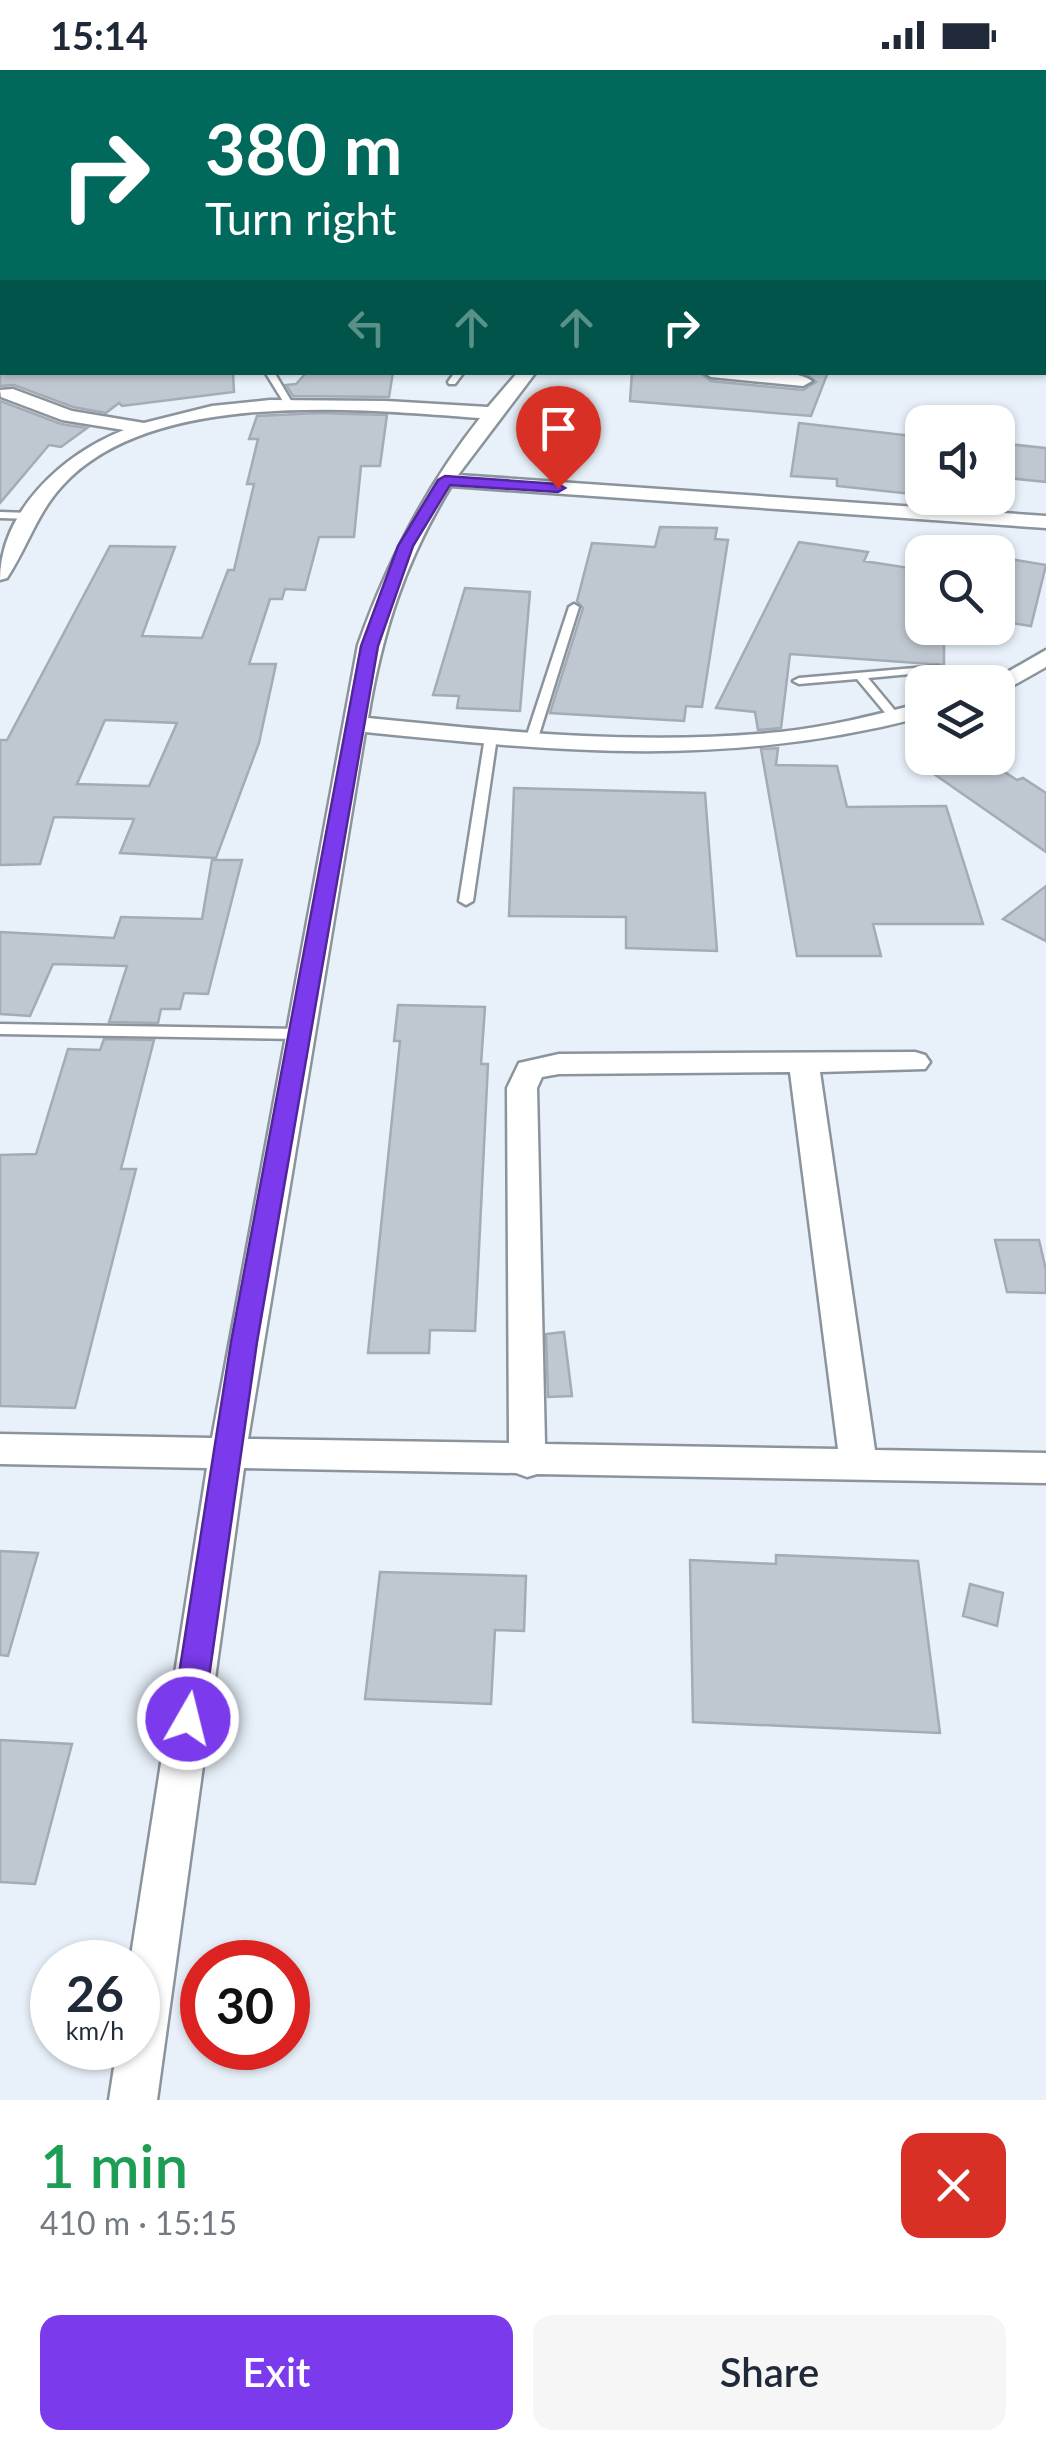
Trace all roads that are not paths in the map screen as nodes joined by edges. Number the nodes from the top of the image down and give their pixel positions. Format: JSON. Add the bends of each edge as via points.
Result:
{"nodes":[{"id":1,"x":271,"y":375,"type":"edge"},
{"id":2,"x":458,"y":375,"type":"edge"},
{"id":3,"x":525,"y":375,"type":"edge"},
{"id":4,"x":739,"y":375,"type":"edge"},
{"id":5,"x":452,"y":382,"type":"dead end"},
{"id":6,"x":803,"y":382,"type":"dead end"},
{"id":7,"x":7,"y":393,"type":"dead end"},
{"id":8,"x":289,"y":404,"type":"junction"},
{"id":9,"x":490,"y":413,"type":"junction"},
{"id":10,"x":148,"y":428,"type":"junction"},
{"id":11,"x":445,"y":480,"type":"junction"},
{"id":12,"x":0,"y":514,"type":"edge"},
{"id":13,"x":31,"y":516,"type":"junction"},
{"id":14,"x":1046,"y":522,"type":"edge"},
{"id":15,"x":0,"y":574,"type":"edge"},
{"id":16,"x":574,"y":607,"type":"dead end"},
{"id":17,"x":1046,"y":656,"type":"edge"},
{"id":18,"x":905,"y":672,"type":"edge"},
{"id":19,"x":1015,"y":675,"type":"edge"},
{"id":20,"x":860,"y":676,"type":"junction"},
{"id":21,"x":799,"y":681,"type":"dead end"},
{"id":22,"x":905,"y":716,"type":"edge"},
{"id":23,"x":896,"y":719,"type":"junction"},
{"id":24,"x":355,"y":724,"type":"junction"},
{"id":25,"x":491,"y":737,"type":"junction"},
{"id":26,"x":531,"y":741,"type":"junction"},
{"id":27,"x":466,"y":901,"type":"dead end"},
{"id":28,"x":0,"y":1029,"type":"edge"},
{"id":29,"x":299,"y":1034,"type":"junction"},
{"id":30,"x":915,"y":1062,"type":"dead end"},
{"id":31,"x":804,"y":1063,"type":"junction"},
{"id":32,"x":0,"y":1450,"type":"edge"},
{"id":33,"x":226,"y":1452,"type":"junction"},
{"id":34,"x":527,"y":1462,"type":"junction"},
{"id":35,"x":859,"y":1466,"type":"junction"},
{"id":36,"x":1046,"y":1468,"type":"edge"},
{"id":37,"x":132,"y":2100,"type":"edge"}],
"edges":[{"from":1,"to":8,"type":"lane"},
{"from":2,"to":5,"type":"lane"},
{"from":3,"to":9,"type":"street"},
{"from":4,"to":6,"type":"street"},
{"from":7,"to":10,"type":"street","via":[[68,416]]},
{"from":8,"to":9,"type":"street"},
{"from":8,"to":10,"type":"street"},
{"from":9,"to":11,"type":"street"},
{"from":10,"to":13,"type":"street","via":[[66,471]]},
{"from":11,"to":14,"type":"street"},
{"from":11,"to":24,"type":"street","via":[[386,594]]},
{"from":12,"to":13,"type":"lane"},
{"from":13,"to":15,"type":"street"},
{"from":16,"to":26,"type":"lane"},
{"from":17,"to":19,"type":"street"},
{"from":18,"to":20,"type":"lane"},
{"from":20,"to":21,"type":"lane"},
{"from":20,"to":23,"type":"lane"},
{"from":22,"to":23,"type":"street"},
{"from":23,"to":26,"type":"street","via":[[780,740]]},
{"from":24,"to":25,"type":"street"},
{"from":24,"to":29,"type":"street"},
{"from":25,"to":26,"type":"street"},
{"from":25,"to":27,"type":"lane"},
{"from":28,"to":29,"type":"lane"},
{"from":29,"to":33,"type":"street"},
{"from":30,"to":31,"type":"street"},
{"from":31,"to":34,"type":"street","via":[[559,1064],[530,1070],[522,1088]]},
{"from":31,"to":35,"type":"street"},
{"from":32,"to":33,"type":"street"},
{"from":33,"to":34,"type":"street"},
{"from":33,"to":37,"type":"street"},
{"from":34,"to":35,"type":"street"},
{"from":35,"to":36,"type":"street"}]}
